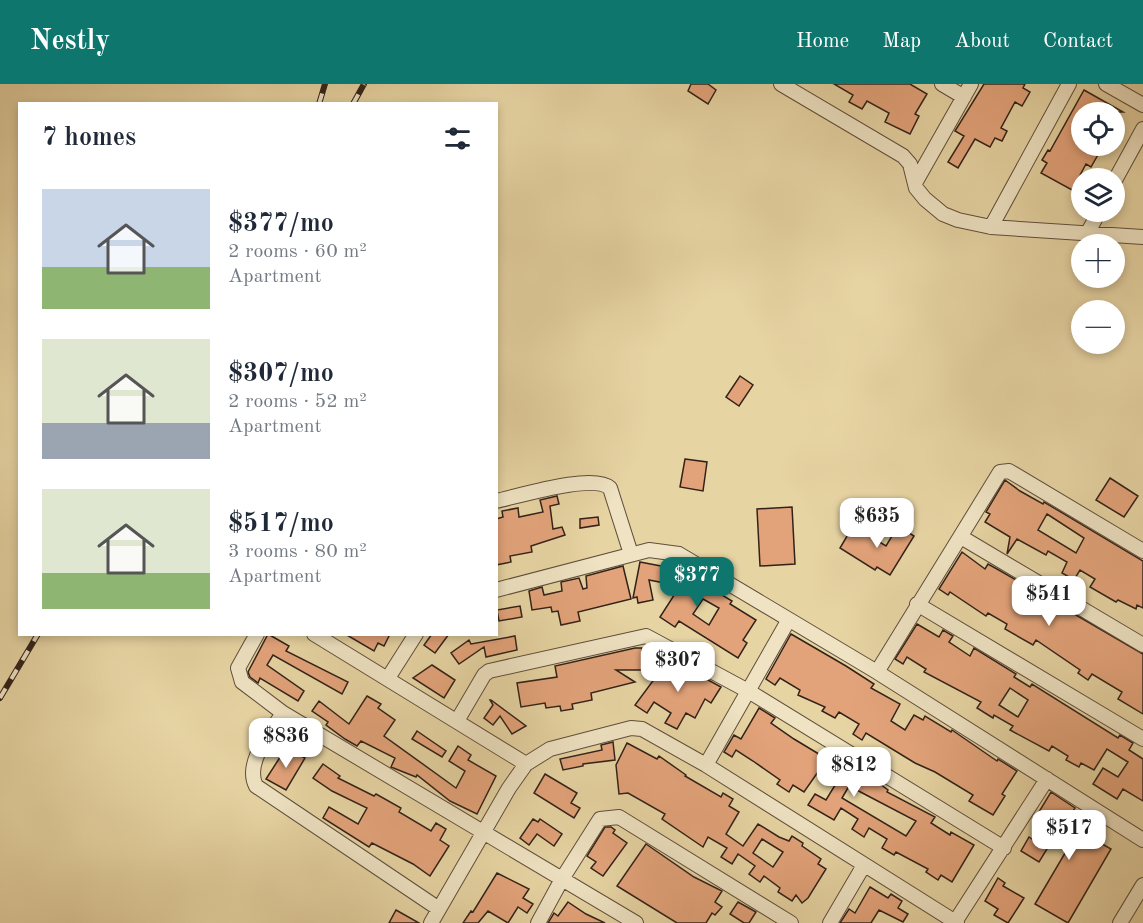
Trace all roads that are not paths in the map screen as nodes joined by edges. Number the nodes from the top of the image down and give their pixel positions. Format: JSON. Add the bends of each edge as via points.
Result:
{"nodes":[{"id":1,"x":781,"y":84,"type":"edge"},
{"id":2,"x":942,"y":84,"type":"edge"},
{"id":3,"x":971,"y":84,"type":"edge"},
{"id":4,"x":1069,"y":84,"type":"edge"},
{"id":5,"x":1106,"y":84,"type":"edge"},
{"id":6,"x":964,"y":97,"type":"junction"},
{"id":7,"x":1143,"y":105,"type":"edge"},
{"id":8,"x":1143,"y":129,"type":"edge"},
{"id":9,"x":1122,"y":168,"type":"edge"},
{"id":10,"x":915,"y":183,"type":"junction"},
{"id":11,"x":1094,"y":222,"type":"edge"},
{"id":12,"x":991,"y":227,"type":"junction"},
{"id":13,"x":1087,"y":234,"type":"joint"},
{"id":14,"x":1125,"y":236,"type":"edge"},
{"id":15,"x":1143,"y":237,"type":"edge"},
{"id":16,"x":498,"y":501,"type":"edge"},
{"id":17,"x":961,"y":537,"type":"junction"},
{"id":18,"x":1143,"y":551,"type":"edge"},
{"id":19,"x":631,"y":554,"type":"junction"},
{"id":20,"x":498,"y":589,"type":"edge"},
{"id":21,"x":917,"y":604,"type":"junction"},
{"id":22,"x":788,"y":621,"type":"junction"},
{"id":23,"x":256,"y":636,"type":"edge"},
{"id":24,"x":317,"y":636,"type":"edge"},
{"id":25,"x":415,"y":636,"type":"edge"},
{"id":26,"x":1143,"y":645,"type":"edge"},
{"id":27,"x":877,"y":672,"type":"junction"},
{"id":28,"x":388,"y":678,"type":"junction"},
{"id":29,"x":750,"y":692,"type":"junction"},
{"id":30,"x":283,"y":713,"type":"junction"},
{"id":31,"x":457,"y":721,"type":"junction"},
{"id":32,"x":1143,"y":739,"type":"edge"},
{"id":33,"x":526,"y":764,"type":"junction"},
{"id":34,"x":706,"y":765,"type":"junction"},
{"id":35,"x":1047,"y":779,"type":"junction"},
{"id":36,"x":483,"y":834,"type":"junction"},
{"id":37,"x":1143,"y":840,"type":"edge"},
{"id":38,"x":1004,"y":848,"type":"junction"},
{"id":39,"x":864,"y":865,"type":"junction"},
{"id":40,"x":562,"y":879,"type":"junction"},
{"id":41,"x":1143,"y":885,"type":"edge"},
{"id":42,"x":439,"y":909,"type":"junction"},
{"id":43,"x":632,"y":922,"type":"edge"},
{"id":44,"x":956,"y":922,"type":"edge"},
{"id":45,"x":431,"y":923,"type":"edge"},
{"id":46,"x":538,"y":923,"type":"edge"},
{"id":47,"x":791,"y":923,"type":"edge"},
{"id":48,"x":830,"y":923,"type":"edge"},
{"id":49,"x":1120,"y":923,"type":"edge"}],
"edges":[{"from":1,"to":10,"type":"street","via":[[903,156],[910,164]]},
{"from":2,"to":6,"type":"street"},
{"from":3,"to":6,"type":"street"},
{"from":4,"to":12,"type":"street"},
{"from":5,"to":7,"type":"street"},
{"from":6,"to":10,"type":"street"},
{"from":8,"to":9,"type":"street"},
{"from":10,"to":12,"type":"street","via":[[925,199],[943,214]]},
{"from":11,"to":13,"type":"street"},
{"from":12,"to":13,"type":"street"},
{"from":14,"to":15,"type":"street"},
{"from":16,"to":19,"type":"street","via":[[574,485],[606,484]]},
{"from":17,"to":18,"type":"street","via":[[998,473],[1006,471]]},
{"from":17,"to":21,"type":"street"},
{"from":17,"to":26,"type":"street"},
{"from":19,"to":20,"type":"street"},
{"from":19,"to":22,"type":"street","via":[[656,550],[679,554]]},
{"from":21,"to":27,"type":"street"},
{"from":21,"to":32,"type":"street"},
{"from":22,"to":27,"type":"street"},
{"from":22,"to":29,"type":"street"},
{"from":23,"to":30,"type":"street","via":[[238,675]]},
{"from":24,"to":28,"type":"street"},
{"from":25,"to":28,"type":"street"},
{"from":27,"to":35,"type":"street"},
{"from":28,"to":31,"type":"street"},
{"from":29,"to":31,"type":"street","via":[[650,637],[639,636],[489,671]]},
{"from":29,"to":34,"type":"street"},
{"from":29,"to":38,"type":"street"},
{"from":30,"to":36,"type":"street"},
{"from":30,"to":42,"type":"street","via":[[252,769],[256,786]]},
{"from":31,"to":33,"type":"street"},
{"from":33,"to":34,"type":"street","via":[[550,749],[631,728],[642,729]]},
{"from":33,"to":36,"type":"street"},
{"from":34,"to":39,"type":"street"},
{"from":35,"to":37,"type":"street"},
{"from":35,"to":38,"type":"street"},
{"from":36,"to":40,"type":"street"},
{"from":36,"to":42,"type":"street"},
{"from":38,"to":44,"type":"street"},
{"from":39,"to":44,"type":"street"},
{"from":39,"to":48,"type":"street"},
{"from":40,"to":43,"type":"street"},
{"from":40,"to":46,"type":"street"},
{"from":40,"to":47,"type":"street","via":[[600,819],[620,817]]},
{"from":41,"to":49,"type":"street"},
{"from":42,"to":45,"type":"street"}]}
